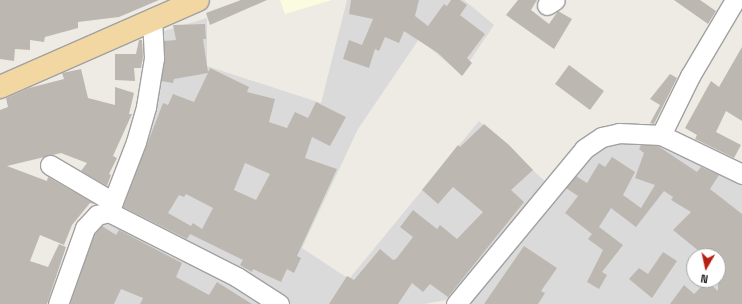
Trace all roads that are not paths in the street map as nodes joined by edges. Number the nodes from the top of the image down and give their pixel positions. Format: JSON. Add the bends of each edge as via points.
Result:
{"nodes":[{"id":1,"x":198,"y":0,"type":"edge"},
{"id":2,"x":735,"y":0,"type":"edge"},
{"id":3,"x":175,"y":4,"type":"edge"},
{"id":4,"x":152,"y":18,"type":"junction"},
{"id":5,"x":0,"y":87,"type":"edge"},
{"id":6,"x":661,"y":135,"type":"junction"},
{"id":7,"x":50,"y":165,"type":"dead end"},
{"id":8,"x":742,"y":174,"type":"edge"},
{"id":9,"x":111,"y":207,"type":"junction"},
{"id":10,"x":58,"y":304,"type":"edge"},
{"id":11,"x":279,"y":304,"type":"edge"},
{"id":12,"x":456,"y":304,"type":"edge"}],
"edges":[{"from":1,"to":3,"type":"main road"},
{"from":2,"to":6,"type":"street","via":[[690,76]]},
{"from":3,"to":4,"type":"main road"},
{"from":4,"to":5,"type":"main road"},
{"from":4,"to":9,"type":"street","via":[[154,58],[146,107],[136,142]]},
{"from":6,"to":8,"type":"street"},
{"from":6,"to":12,"type":"street","via":[[619,133],[602,137],[584,149]]},
{"from":7,"to":9,"type":"street"},
{"from":9,"to":10,"type":"street","via":[[96,215],[85,228]]},
{"from":9,"to":11,"type":"street","via":[[237,277]]}]}
